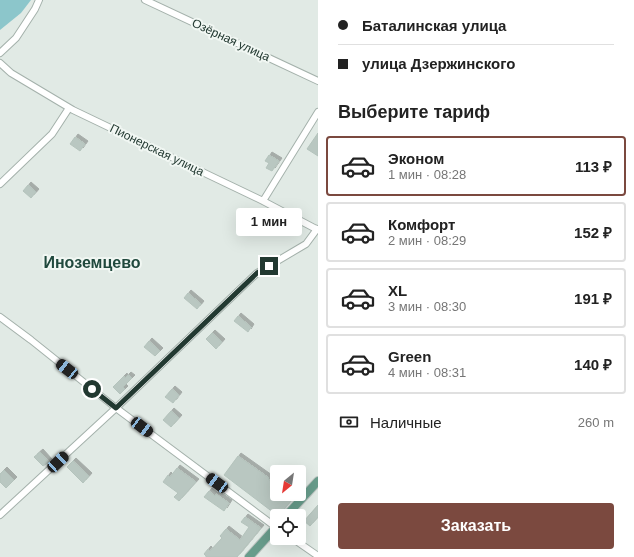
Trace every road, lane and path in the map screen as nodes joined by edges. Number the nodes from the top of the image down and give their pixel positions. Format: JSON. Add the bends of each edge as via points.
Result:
{"nodes":[{"id":1,"x":39,"y":0,"type":"edge"},
{"id":2,"x":145,"y":0,"type":"edge"},
{"id":3,"x":0,"y":53,"type":"edge"},
{"id":4,"x":0,"y":63,"type":"edge"},
{"id":5,"x":318,"y":81,"type":"edge"},
{"id":6,"x":69,"y":108,"type":"junction"},
{"id":7,"x":318,"y":112,"type":"edge"},
{"id":8,"x":0,"y":184,"type":"edge"},
{"id":9,"x":263,"y":201,"type":"junction"},
{"id":10,"x":317,"y":230,"type":"edge"},
{"id":11,"x":0,"y":317,"type":"edge"},
{"id":12,"x":116,"y":408,"type":"junction"},
{"id":13,"x":318,"y":481,"type":"edge"},
{"id":14,"x":292,"y":509,"type":"edge"},
{"id":15,"x":0,"y":515,"type":"edge"},
{"id":16,"x":270,"y":522,"type":"edge"},
{"id":17,"x":270,"y":534,"type":"edge"},
{"id":18,"x":302,"y":545,"type":"edge"},
{"id":19,"x":318,"y":556,"type":"edge"},
{"id":20,"x":249,"y":557,"type":"edge"}],
"edges":[{"from":1,"to":3,"type":"street","via":[[16,38]]},
{"from":2,"to":5,"type":"street","name":"Озёрная улица"},
{"from":4,"to":6,"type":"street","name":"Пионерская улица","via":[[11,73]]},
{"from":6,"to":8,"type":"street","via":[[52,134]]},
{"from":6,"to":9,"type":"street","name":"Пионерская улица"},
{"from":7,"to":9,"type":"street"},
{"from":9,"to":10,"type":"street","name":"Пионерская улица"},
{"from":10,"to":12,"type":"street","via":[[306,244],[257,273]]},
{"from":11,"to":12,"type":"street"},
{"from":12,"to":15,"type":"street"},
{"from":12,"to":16,"type":"street"},
{"from":13,"to":14,"type":"main road"},
{"from":17,"to":20,"type":"main road"},
{"from":18,"to":19,"type":"street"}]}
